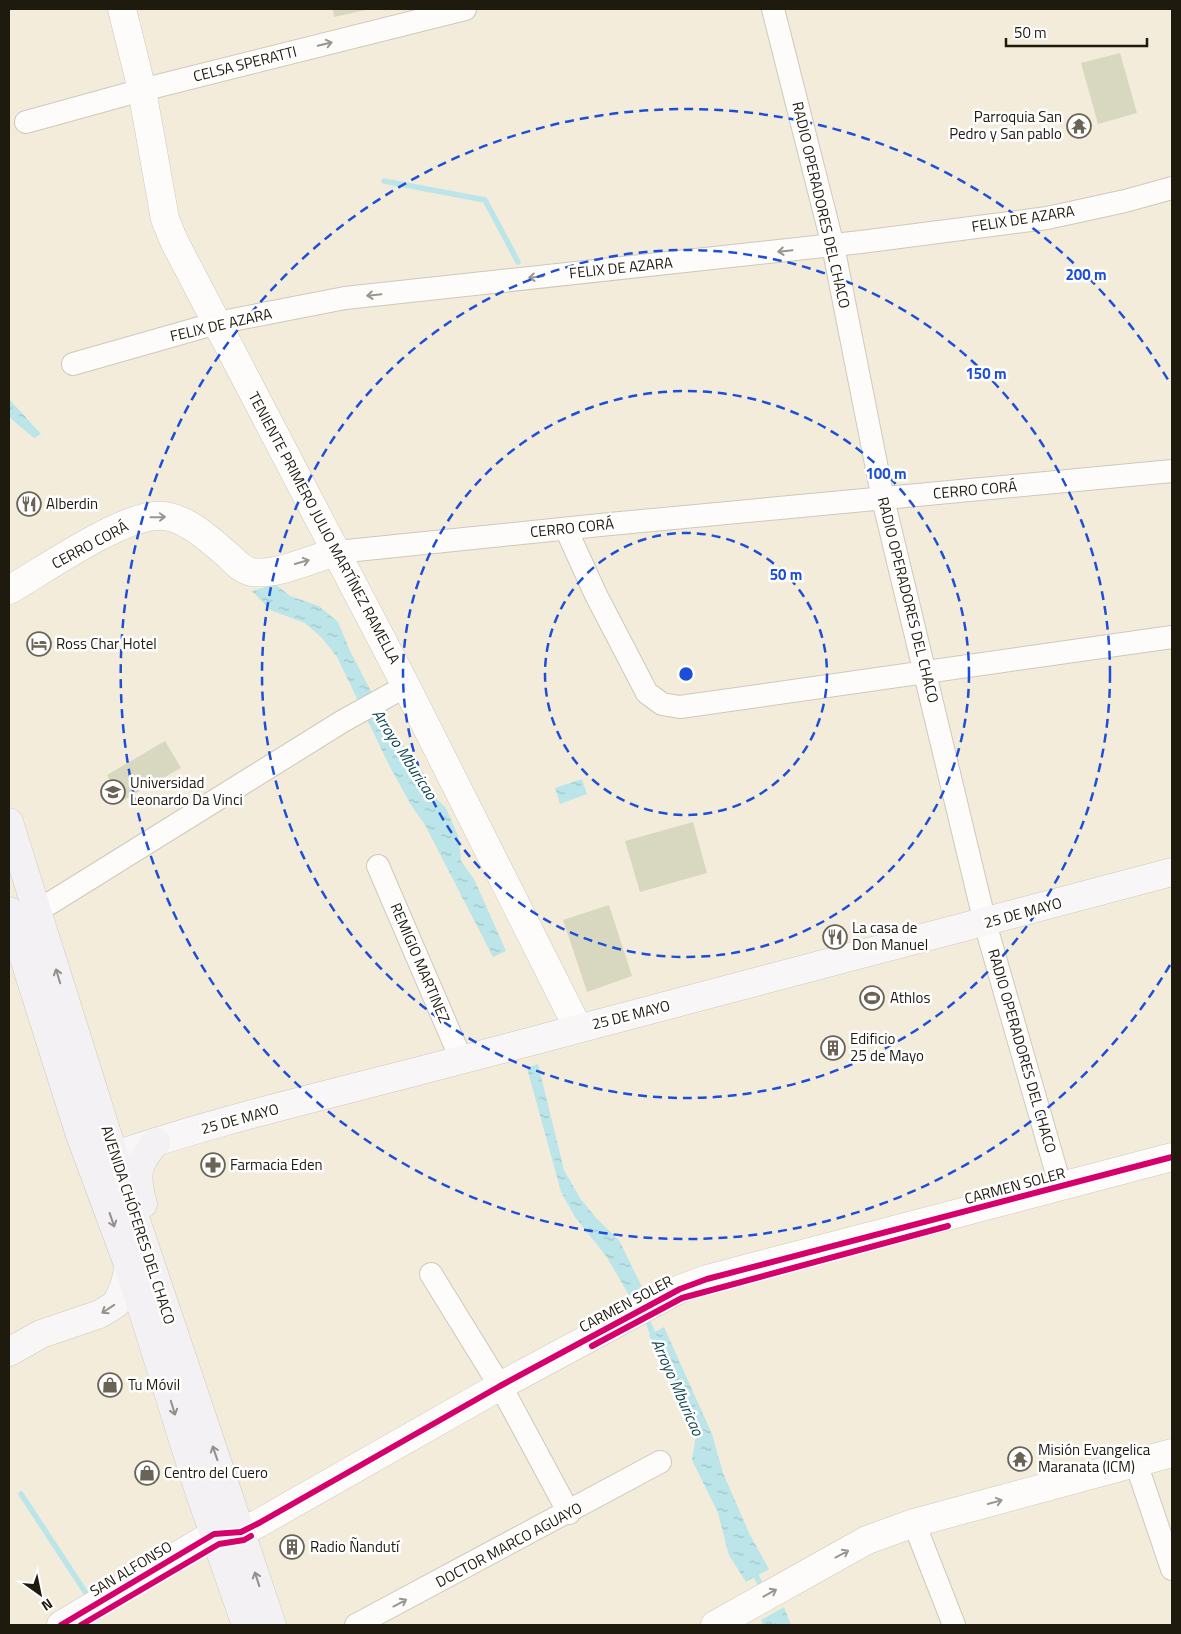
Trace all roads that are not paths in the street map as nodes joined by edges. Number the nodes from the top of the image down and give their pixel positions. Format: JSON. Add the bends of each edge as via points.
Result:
{"nodes":[{"id":1,"x":122,"y":9,"type":"edge"},
{"id":2,"x":465,"y":9,"type":"edge"},
{"id":3,"x":773,"y":9,"type":"edge"},
{"id":4,"x":142,"y":90,"type":"junction"},
{"id":5,"x":26,"y":122,"type":"dead end"},
{"id":6,"x":1172,"y":188,"type":"edge"},
{"id":7,"x":833,"y":246,"type":"junction"},
{"id":8,"x":217,"y":323,"type":"junction"},
{"id":9,"x":73,"y":364,"type":"dead end"},
{"id":10,"x":1172,"y":472,"type":"edge"},
{"id":11,"x":883,"y":499,"type":"junction"},
{"id":12,"x":566,"y":529,"type":"junction"},
{"id":13,"x":337,"y":552,"type":"junction"},
{"id":14,"x":9,"y":590,"type":"edge"},
{"id":15,"x":1172,"y":637,"type":"edge"},
{"id":16,"x":925,"y":670,"type":"junction"},
{"id":17,"x":395,"y":692,"type":"junction"},
{"id":18,"x":9,"y":822,"type":"edge"},
{"id":19,"x":378,"y":866,"type":"dead end"},
{"id":20,"x":1172,"y":872,"type":"edge"},
{"id":21,"x":38,"y":910,"type":"junction"},
{"id":22,"x":11,"y":918,"type":"edge"},
{"id":23,"x":985,"y":923,"type":"junction"},
{"id":24,"x":578,"y":1028,"type":"junction"},
{"id":25,"x":461,"y":1059,"type":"junction"},
{"id":26,"x":156,"y":1142,"type":"junction"},
{"id":27,"x":1172,"y":1157,"type":"edge"},
{"id":28,"x":111,"y":1164,"type":"junction"},
{"id":29,"x":1061,"y":1188,"type":"junction"},
{"id":30,"x":129,"y":1267,"type":"junction"},
{"id":31,"x":431,"y":1274,"type":"dead end"},
{"id":32,"x":164,"y":1304,"type":"junction"},
{"id":33,"x":9,"y":1352,"type":"edge"},
{"id":34,"x":500,"y":1386,"type":"junction"},
{"id":35,"x":1172,"y":1453,"type":"edge"},
{"id":36,"x":660,"y":1462,"type":"dead end"},
{"id":37,"x":1136,"y":1463,"type":"junction"},
{"id":38,"x":569,"y":1513,"type":"junction"},
{"id":39,"x":914,"y":1523,"type":"junction"},
{"id":40,"x":242,"y":1532,"type":"junction"},
{"id":41,"x":214,"y":1534,"type":"junction"},
{"id":42,"x":1172,"y":1569,"type":"edge"},
{"id":43,"x":61,"y":1625,"type":"edge"},
{"id":44,"x":246,"y":1625,"type":"edge"},
{"id":45,"x":272,"y":1625,"type":"edge"},
{"id":46,"x":356,"y":1625,"type":"edge"},
{"id":47,"x":715,"y":1625,"type":"edge"},
{"id":48,"x":954,"y":1625,"type":"edge"}],
"edges":[{"from":1,"to":4,"type":"street","name":"TENIENTE PRIMERO JULIO MARTÍNEZ RAMELLA"},
{"from":4,"to":2,"type":"street","name":"CELSA SPERATTI","one_way":true},
{"from":3,"to":7,"type":"street","name":"RADIO OPERADORES DEL CHACO"},
{"from":4,"to":5,"type":"street","name":"CELSA SPERATTI"},
{"from":4,"to":8,"type":"street","name":"TENIENTE PRIMERO JULIO MARTÍNEZ RAMELLA","via":[[165,219]]},
{"from":6,"to":7,"type":"street","name":"FELIX DE AZARA","via":[[1047,218]]},
{"from":7,"to":8,"type":"street","name":"FELIX DE AZARA","one_way":true,"via":[[345,298]]},
{"from":7,"to":11,"type":"street","name":"RADIO OPERADORES DEL CHACO"},
{"from":8,"to":9,"type":"street","name":"FELIX DE AZARA"},
{"from":8,"to":13,"type":"street","name":"TENIENTE PRIMERO JULIO MARTÍNEZ RAMELLA"},
{"from":10,"to":11,"type":"street","name":"CERRO CORÁ"},
{"from":11,"to":12,"type":"street","name":"CERRO CORÁ"},
{"from":11,"to":16,"type":"street","name":"RADIO OPERADORES DEL CHACO"},
{"from":12,"to":13,"type":"street","name":"CERRO CORÁ"},
{"from":12,"to":16,"type":"street","via":[[647,693],[662,704],[680,707],[745,699]]},
{"from":14,"to":13,"type":"street","name":"CERRO CORÁ","one_way":true,"via":[[112,531],[133,521],[155,516],[173,518],[190,525],[240,567],[251,572],[267,572]]},
{"from":13,"to":17,"type":"street","name":"TENIENTE PRIMERO JULIO MARTÍNEZ RAMELLA"},
{"from":15,"to":16,"type":"street"},
{"from":16,"to":23,"type":"street","name":"RADIO OPERADORES DEL CHACO"},
{"from":17,"to":21,"type":"street"},
{"from":17,"to":24,"type":"street","name":"TENIENTE PRIMERO JULIO MARTÍNEZ RAMELLA"},
{"from":18,"to":21,"type":"main road","name":"AVENIDA CHÓFERES DEL CHACO"},
{"from":19,"to":25,"type":"street","name":"REMIGIO MARTINEZ"},
{"from":20,"to":23,"type":"main road","name":"25 DE MAYO"},
{"from":21,"to":22,"type":"street"},
{"from":28,"to":21,"type":"main road","name":"AVENIDA CHÓFERES DEL CHACO","one_way":true},
{"from":22,"to":28,"type":"main road","via":[[28,972],[48,998],[85,1114],[98,1133]]},
{"from":23,"to":24,"type":"main road","name":"25 DE MAYO"},
{"from":23,"to":29,"type":"street","name":"RADIO OPERADORES DEL CHACO"},
{"from":24,"to":25,"type":"main road","name":"25 DE MAYO"},
{"from":25,"to":26,"type":"main road","name":"25 DE MAYO"},
{"from":26,"to":28,"type":"main road","name":"25 DE MAYO"},
{"from":26,"to":32,"type":"main road","via":[[138,1167],[137,1183],[167,1282]]},
{"from":27,"to":29,"type":"street","name":"CARMEN SOLER"},
{"from":28,"to":30,"type":"main road","name":"AVENIDA CHÓFERES DEL CHACO","one_way":true},
{"from":28,"to":32,"type":"main road","name":"AVENIDA CHÓFERES DEL CHACO"},
{"from":29,"to":34,"type":"street","name":"CARMEN SOLER","via":[[707,1279],[680,1289]]},
{"from":30,"to":33,"type":"main road","one_way":true,"via":[[116,1304],[100,1314],[41,1334]]},
{"from":30,"to":41,"type":"main road","name":"AVENIDA CHÓFERES DEL CHACO","one_way":true},
{"from":31,"to":34,"type":"street"},
{"from":40,"to":32,"type":"main road","name":"AVENIDA CHÓFERES DEL CHACO","one_way":true},
{"from":34,"to":38,"type":"street"},
{"from":34,"to":40,"type":"street","name":"CARMEN SOLER"},
{"from":35,"to":37,"type":"street"},
{"from":36,"to":38,"type":"street","name":"DOCTOR MARCO AGUAYO"},
{"from":39,"to":37,"type":"street","one_way":true},
{"from":37,"to":42,"type":"street"},
{"from":46,"to":38,"type":"street","name":"DOCTOR MARCO AGUAYO","one_way":true},
{"from":47,"to":39,"type":"street","one_way":true,"via":[[867,1540]]},
{"from":39,"to":48,"type":"street"},
{"from":40,"to":41,"type":"street","name":"CARMEN SOLER"},
{"from":45,"to":40,"type":"main road","name":"AVENIDA CHÓFERES DEL CHACO","one_way":true},
{"from":41,"to":43,"type":"street","name":"SAN ALFONSO"},
{"from":41,"to":44,"type":"main road","name":"AVENIDA CHÓFERES DEL CHACO"}]}
